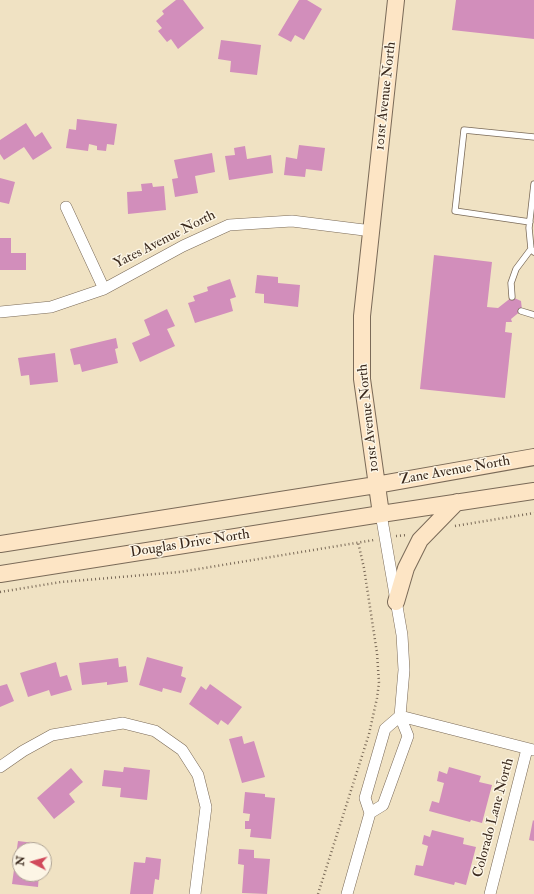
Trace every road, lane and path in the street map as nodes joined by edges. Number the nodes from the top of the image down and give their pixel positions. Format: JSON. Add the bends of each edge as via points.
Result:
{"nodes":[{"id":1,"x":396,"y":0,"type":"edge"},
{"id":2,"x":534,"y":137,"type":"edge"},
{"id":3,"x":534,"y":184,"type":"edge"},
{"id":4,"x":66,"y":207,"type":"dead end"},
{"id":5,"x":530,"y":222,"type":"junction"},
{"id":6,"x":372,"y":231,"type":"junction"},
{"id":7,"x":532,"y":250,"type":"edge"},
{"id":8,"x":104,"y":289,"type":"junction"},
{"id":9,"x":512,"y":297,"type":"dead end"},
{"id":10,"x":521,"y":311,"type":"dead end"},
{"id":11,"x":0,"y":312,"type":"edge"},
{"id":12,"x":534,"y":315,"type":"edge"},
{"id":13,"x":534,"y":457,"type":"edge"},
{"id":14,"x":376,"y":485,"type":"junction"},
{"id":15,"x":534,"y":491,"type":"edge"},
{"id":16,"x":457,"y":502,"type":"junction"},
{"id":17,"x":534,"y":513,"type":"edge"},
{"id":18,"x":381,"y":514,"type":"junction"},
{"id":19,"x":429,"y":530,"type":"junction"},
{"id":20,"x":385,"y":538,"type":"junction"},
{"id":21,"x":358,"y":542,"type":"junction"},
{"id":22,"x":0,"y":544,"type":"edge"},
{"id":23,"x":0,"y":574,"type":"edge"},
{"id":24,"x":0,"y":592,"type":"edge"},
{"id":25,"x":396,"y":602,"type":"junction"},
{"id":26,"x":400,"y":716,"type":"junction"},
{"id":27,"x":531,"y":750,"type":"edge"},
{"id":28,"x":0,"y":767,"type":"edge"},
{"id":29,"x":370,"y":813,"type":"junction"},
{"id":30,"x":194,"y":894,"type":"edge"},
{"id":31,"x":318,"y":894,"type":"edge"},
{"id":32,"x":347,"y":894,"type":"edge"},
{"id":33,"x":490,"y":894,"type":"edge"}],
"edges":[{"from":1,"to":6,"type":"main road","name":"101st Avenue North"},
{"from":2,"to":5,"type":"lane","via":[[464,130],[455,211]]},
{"from":3,"to":5,"type":"lane"},
{"from":4,"to":8,"type":"street"},
{"from":5,"to":7,"type":"lane"},
{"from":6,"to":8,"type":"street","name":"Yates Avenue North","via":[[292,221],[229,225],[183,246]]},
{"from":6,"to":14,"type":"main road","name":"101st Avenue North","via":[[362,316],[362,379]]},
{"from":7,"to":9,"type":"lane","via":[[516,269],[511,283]]},
{"from":8,"to":11,"type":"street","name":"Yates Avenue North","via":[[51,307]]},
{"from":10,"to":12,"type":"lane"},
{"from":13,"to":14,"type":"main road","name":"Zane Avenue North"},
{"from":14,"to":18,"type":"main road","name":"101st Avenue North"},
{"from":14,"to":22,"type":"main road"},
{"from":15,"to":16,"type":"main road"},
{"from":16,"to":18,"type":"main road"},
{"from":16,"to":19,"type":"main road"},
{"from":17,"to":19,"type":"path"},
{"from":18,"to":20,"type":"street","name":"101st Avenue North"},
{"from":18,"to":23,"type":"main road","name":"Douglas Drive North"},
{"from":19,"to":20,"type":"path"},
{"from":19,"to":25,"type":"main road","via":[[420,540],[406,568]]},
{"from":20,"to":21,"type":"path"},
{"from":20,"to":25,"type":"street","name":"101st Avenue North"},
{"from":21,"to":24,"type":"path","via":[[180,572],[61,582]]},
{"from":21,"to":31,"type":"path","via":[[377,653],[379,683],[369,734]]},
{"from":25,"to":26,"type":"street","name":"101st Avenue North","via":[[402,635],[404,670]]},
{"from":26,"to":27,"type":"street"},
{"from":26,"to":29,"type":"street","via":[[385,729],[365,798]]},
{"from":26,"to":29,"type":"street","name":"101st Avenue North","via":[[408,736],[383,805]]},
{"from":27,"to":33,"type":"street","name":"Colorado Lane North"},
{"from":28,"to":30,"type":"street","via":[[52,735],[123,724],[154,730],[182,750],[198,775],[206,806]]},
{"from":29,"to":32,"type":"street"}]}
